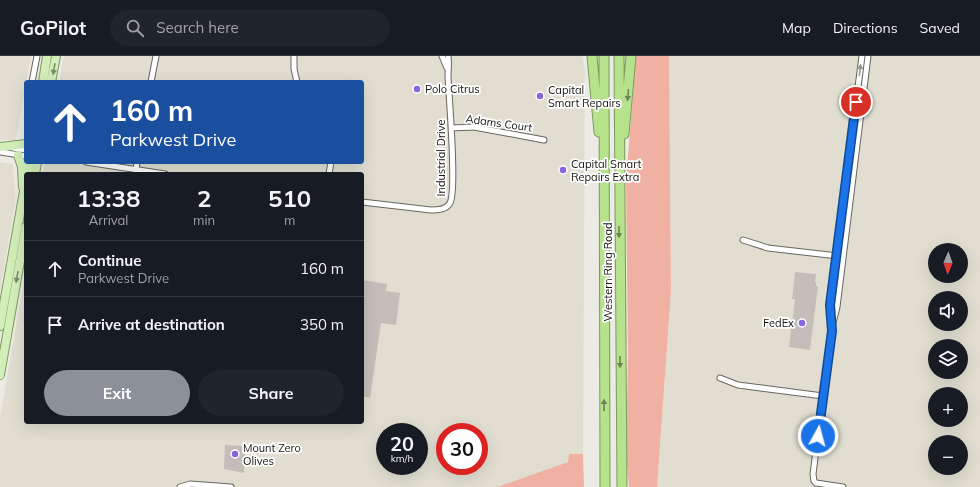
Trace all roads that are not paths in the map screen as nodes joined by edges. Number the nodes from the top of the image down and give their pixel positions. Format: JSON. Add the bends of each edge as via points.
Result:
{"nodes":[{"id":1,"x":37,"y":56,"type":"edge"},
{"id":2,"x":47,"y":56,"type":"edge"},
{"id":3,"x":56,"y":56,"type":"edge"},
{"id":4,"x":156,"y":56,"type":"edge"},
{"id":5,"x":294,"y":56,"type":"edge"},
{"id":6,"x":442,"y":56,"type":"edge"},
{"id":7,"x":448,"y":56,"type":"edge"},
{"id":8,"x":592,"y":56,"type":"edge"},
{"id":9,"x":604,"y":56,"type":"edge"},
{"id":10,"x":619,"y":56,"type":"edge"},
{"id":11,"x":631,"y":56,"type":"edge"},
{"id":12,"x":862,"y":56,"type":"edge"},
{"id":13,"x":868,"y":56,"type":"edge"},
{"id":14,"x":448,"y":69,"type":"junction"},
{"id":15,"x":32,"y":80,"type":"edge"},
{"id":16,"x":43,"y":80,"type":"edge"},
{"id":17,"x":51,"y":80,"type":"edge"},
{"id":18,"x":151,"y":80,"type":"edge"},
{"id":19,"x":297,"y":80,"type":"edge"},
{"id":20,"x":451,"y":128,"type":"junction"},
{"id":21,"x":544,"y":140,"type":"dead end"},
{"id":22,"x":24,"y":144,"type":"edge"},
{"id":23,"x":0,"y":146,"type":"edge"},
{"id":24,"x":24,"y":150,"type":"edge"},
{"id":25,"x":0,"y":152,"type":"edge"},
{"id":26,"x":22,"y":156,"type":"edge"},
{"id":27,"x":98,"y":164,"type":"edge"},
{"id":28,"x":138,"y":164,"type":"edge"},
{"id":29,"x":604,"y":165,"type":"junction"},
{"id":30,"x":136,"y":170,"type":"junction"},
{"id":31,"x":150,"y":172,"type":"edge"},
{"id":32,"x":24,"y":189,"type":"joint"},
{"id":33,"x":619,"y":193,"type":"junction"},
{"id":34,"x":364,"y":202,"type":"edge"},
{"id":35,"x":24,"y":238,"type":"edge"},
{"id":36,"x":743,"y":240,"type":"dead end"},
{"id":37,"x":836,"y":256,"type":"junction"},
{"id":38,"x":843,"y":257,"type":"junction"},
{"id":39,"x":0,"y":326,"type":"edge"},
{"id":40,"x":832,"y":331,"type":"junction"},
{"id":41,"x":0,"y":374,"type":"edge"},
{"id":42,"x":720,"y":378,"type":"dead end"},
{"id":43,"x":823,"y":396,"type":"junction"},
{"id":44,"x":621,"y":449,"type":"junction"},
{"id":45,"x":180,"y":487,"type":"edge"},
{"id":46,"x":231,"y":487,"type":"edge"},
{"id":47,"x":604,"y":487,"type":"edge"},
{"id":48,"x":622,"y":487,"type":"edge"},
{"id":49,"x":626,"y":487,"type":"edge"},
{"id":50,"x":843,"y":487,"type":"edge"}],
"edges":[{"from":1,"to":15,"type":"street"},
{"from":2,"to":16,"type":"main road"},
{"from":3,"to":17,"type":"main road","one_way":true},
{"from":4,"to":18,"type":"street"},
{"from":5,"to":19,"type":"street"},
{"from":6,"to":14,"type":"street","name":"Industrial Drive"},
{"from":7,"to":14,"type":"street","name":"Industrial Drive"},
{"from":8,"to":29,"type":"highway"},
{"from":9,"to":29,"type":"highway","name":"Western Ring Road"},
{"from":10,"to":33,"type":"highway","name":"Western Ring Road"},
{"from":11,"to":33,"type":"highway","one_way":true},
{"from":37,"to":12,"type":"street","one_way":true},
{"from":13,"to":38,"type":"street"},
{"from":14,"to":20,"type":"street","name":"Industrial Drive"},
{"from":20,"to":21,"type":"street","name":"Adams Court","via":[[474,127]]},
{"from":20,"to":34,"type":"street","name":"Industrial Drive","via":[[453,191],[448,206],[441,210],[431,210]]},
{"from":22,"to":23,"type":"main road"},
{"from":23,"to":24,"type":"street"},
{"from":25,"to":26,"type":"street"},
{"from":26,"to":32,"type":"main road"},
{"from":27,"to":30,"type":"street"},
{"from":28,"to":30,"type":"street"},
{"from":47,"to":29,"type":"highway","name":"Western Ring Road","one_way":true},
{"from":30,"to":31,"type":"street"},
{"from":32,"to":39,"type":"main road"},
{"from":33,"to":44,"type":"highway","name":"Western Ring Road","one_way":true},
{"from":35,"to":41,"type":"main road","one_way":true},
{"from":36,"to":37,"type":"street","via":[[768,248]]},
{"from":37,"to":38,"type":"street"},
{"from":37,"to":40,"type":"street","via":[[830,305]]},
{"from":38,"to":40,"type":"street"},
{"from":40,"to":43,"type":"street"},
{"from":42,"to":43,"type":"street","via":[[738,385]]},
{"from":43,"to":50,"type":"street","via":[[813,478],[820,484]]},
{"from":44,"to":48,"type":"highway","name":"Western Ring Road"},
{"from":44,"to":49,"type":"highway"},
{"from":45,"to":46,"type":"street","via":[[193,484]]}]}
